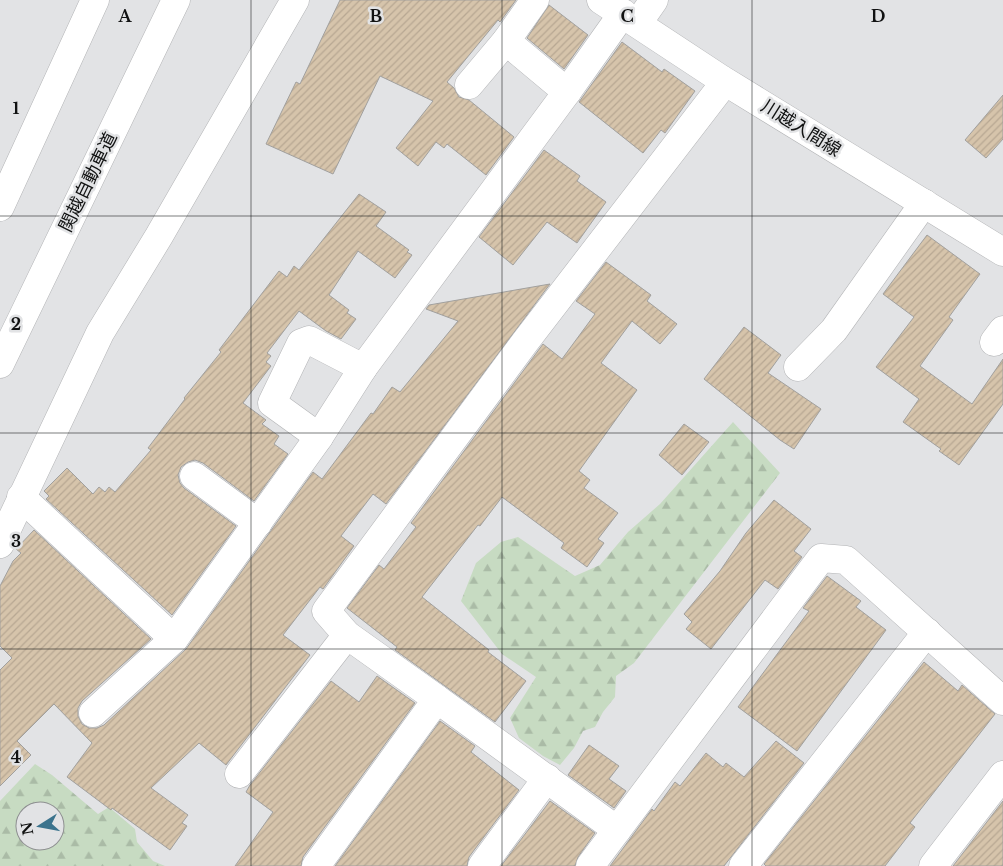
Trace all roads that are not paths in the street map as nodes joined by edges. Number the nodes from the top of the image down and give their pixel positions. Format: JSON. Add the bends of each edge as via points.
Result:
{"nodes":[{"id":1,"x":95,"y":0,"type":"edge"},
{"id":2,"x":176,"y":0,"type":"edge"},
{"id":3,"x":296,"y":0,"type":"edge"},
{"id":4,"x":535,"y":0,"type":"edge"},
{"id":5,"x":654,"y":0,"type":"edge"},
{"id":6,"x":620,"y":12,"type":"edge"},
{"id":7,"x":506,"y":41,"type":"junction"},
{"id":8,"x":725,"y":82,"type":"junction"},
{"id":9,"x":469,"y":85,"type":"dead end"},
{"id":10,"x":567,"y":92,"type":"junction"},
{"id":11,"x":924,"y":203,"type":"junction"},
{"id":12,"x":0,"y":207,"type":"edge"},
{"id":13,"x":1003,"y":252,"type":"edge"},
{"id":14,"x":0,"y":364,"type":"edge"},
{"id":15,"x":798,"y":367,"type":"dead end"},
{"id":16,"x":363,"y":368,"type":"junction"},
{"id":17,"x":319,"y":437,"type":"junction"},
{"id":18,"x":194,"y":476,"type":"dead end"},
{"id":19,"x":21,"y":497,"type":"junction"},
{"id":20,"x":258,"y":523,"type":"junction"},
{"id":21,"x":0,"y":544,"type":"edge"},
{"id":22,"x":927,"y":632,"type":"junction"},
{"id":23,"x":346,"y":635,"type":"junction"},
{"id":24,"x":174,"y":639,"type":"junction"},
{"id":25,"x":437,"y":699,"type":"junction"},
{"id":26,"x":1003,"y":701,"type":"edge"},
{"id":27,"x":93,"y":714,"type":"dead end"},
{"id":28,"x":239,"y":774,"type":"dead end"},
{"id":29,"x":1003,"y":775,"type":"edge"},
{"id":30,"x":547,"y":778,"type":"junction"},
{"id":31,"x":617,"y":830,"type":"junction"},
{"id":32,"x":316,"y":866,"type":"edge"},
{"id":33,"x":482,"y":866,"type":"edge"},
{"id":34,"x":590,"y":866,"type":"edge"},
{"id":35,"x":743,"y":866,"type":"edge"},
{"id":36,"x":933,"y":866,"type":"edge"}],
"edges":[{"from":1,"to":12,"type":"main road"},
{"from":2,"to":14,"type":"main road","name":"関越自動車道"},
{"from":3,"to":19,"type":"main road","via":[[100,333]]},
{"from":4,"to":7,"type":"main road"},
{"from":5,"to":6,"type":"main road"},
{"from":6,"to":8,"type":"main road","name":"川越入間線"},
{"from":6,"to":10,"type":"main road"},
{"from":7,"to":9,"type":"main road"},
{"from":7,"to":10,"type":"main road"},
{"from":8,"to":11,"type":"main road","name":"川越入間線"},
{"from":8,"to":23,"type":"main road","via":[[525,342],[326,611]]},
{"from":10,"to":16,"type":"main road"},
{"from":11,"to":13,"type":"main road","name":"川越入間線"},
{"from":11,"to":15,"type":"main road","via":[[834,330]]},
{"from":16,"to":17,"type":"main road"},
{"from":16,"to":17,"type":"main road","via":[[309,340],[300,342],[272,403]]},
{"from":17,"to":20,"type":"main road"},
{"from":18,"to":20,"type":"main road"},
{"from":19,"to":21,"type":"main road"},
{"from":19,"to":24,"type":"main road"},
{"from":20,"to":24,"type":"main road"},
{"from":22,"to":26,"type":"main road"},
{"from":22,"to":31,"type":"main road","via":[[846,560],[821,558]]},
{"from":22,"to":35,"type":"main road"},
{"from":23,"to":25,"type":"main road"},
{"from":23,"to":28,"type":"main road"},
{"from":24,"to":27,"type":"main road"},
{"from":25,"to":30,"type":"main road"},
{"from":25,"to":32,"type":"main road"},
{"from":29,"to":36,"type":"main road"},
{"from":30,"to":31,"type":"main road"},
{"from":30,"to":33,"type":"main road"},
{"from":31,"to":34,"type":"main road"}]}
